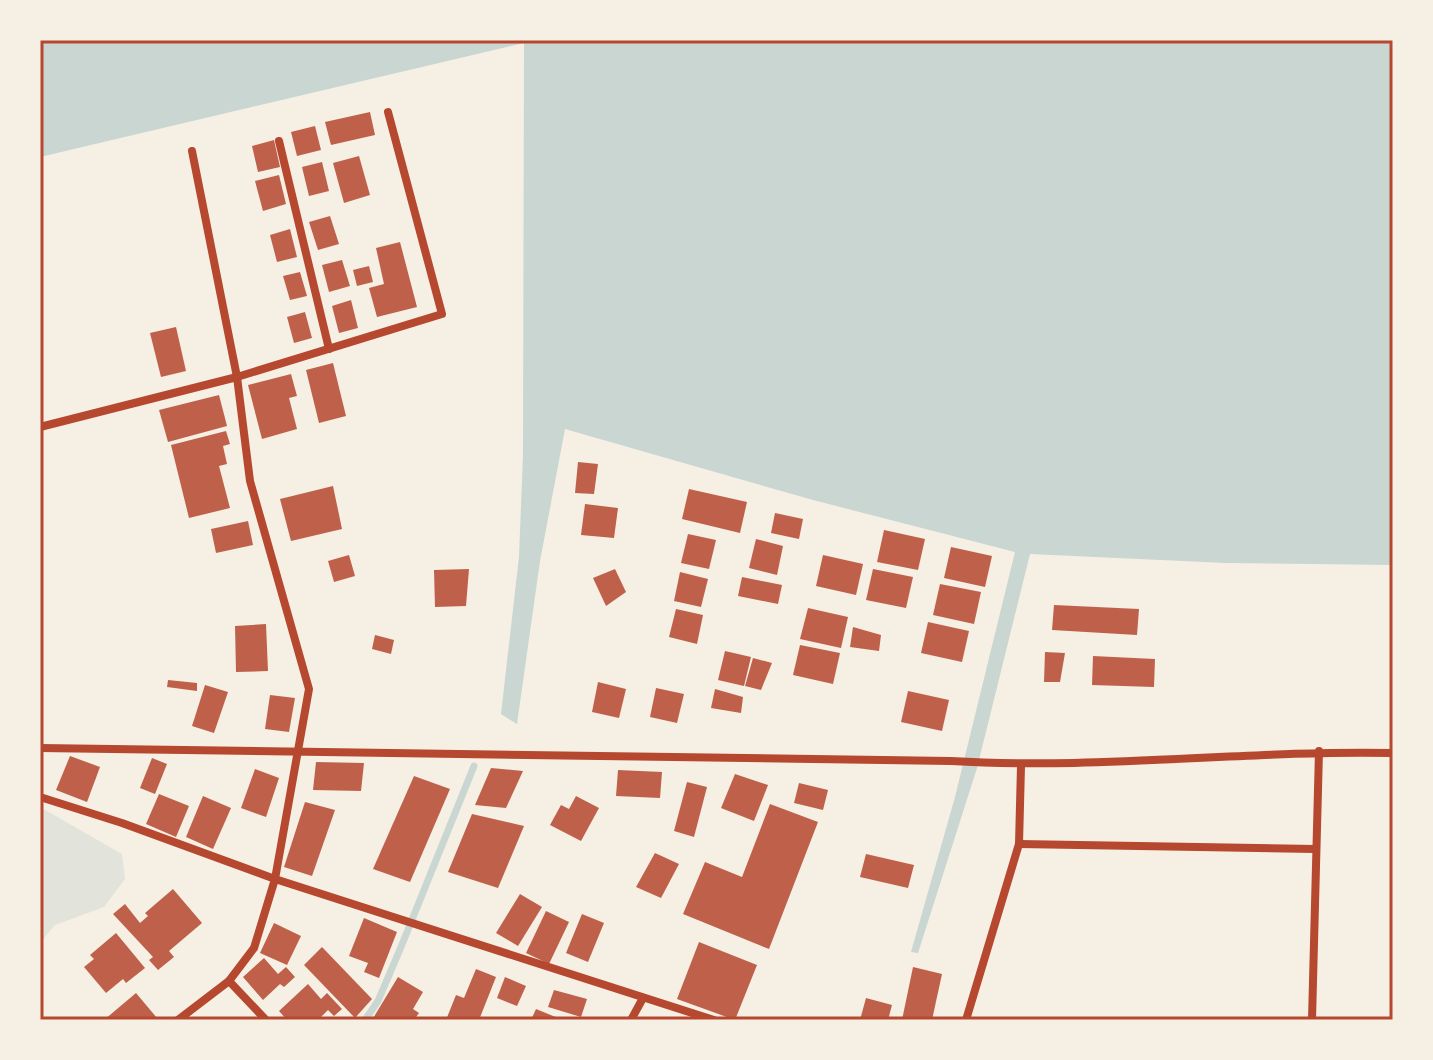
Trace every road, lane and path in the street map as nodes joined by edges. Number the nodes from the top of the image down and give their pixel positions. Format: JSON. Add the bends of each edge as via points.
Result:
{"nodes":[{"id":1,"x":388,"y":112,"type":"dead end"},
{"id":2,"x":279,"y":141,"type":"dead end"},
{"id":3,"x":192,"y":151,"type":"dead end"},
{"id":4,"x":329,"y":349,"type":"junction"},
{"id":5,"x":237,"y":377,"type":"junction"},
{"id":6,"x":40,"y":427,"type":"edge"},
{"id":7,"x":40,"y":748,"type":"edge"},
{"id":8,"x":300,"y":751,"type":"junction"},
{"id":9,"x":1319,"y":751,"type":"junction"},
{"id":10,"x":1393,"y":753,"type":"edge"},
{"id":11,"x":1021,"y":766,"type":"junction"},
{"id":12,"x":40,"y":797,"type":"edge"},
{"id":13,"x":1019,"y":844,"type":"junction"},
{"id":14,"x":1315,"y":849,"type":"junction"},
{"id":15,"x":275,"y":879,"type":"junction"},
{"id":16,"x":229,"y":981,"type":"junction"},
{"id":17,"x":643,"y":998,"type":"junction"},
{"id":18,"x":178,"y":1020,"type":"edge"},
{"id":19,"x":266,"y":1020,"type":"edge"},
{"id":20,"x":631,"y":1020,"type":"edge"},
{"id":21,"x":714,"y":1020,"type":"edge"},
{"id":22,"x":966,"y":1020,"type":"edge"},
{"id":23,"x":1312,"y":1020,"type":"edge"}],
"edges":[{"from":1,"to":4,"type":"street","via":[[442,314]]},
{"from":2,"to":4,"type":"street"},
{"from":3,"to":5,"type":"street"},
{"from":4,"to":5,"type":"street"},
{"from":5,"to":6,"type":"street"},
{"from":5,"to":8,"type":"street","via":[[250,481],[309,689]]},
{"from":7,"to":8,"type":"street"},
{"from":8,"to":11,"type":"street"},
{"from":8,"to":15,"type":"street"},
{"from":9,"to":10,"type":"street"},
{"from":9,"to":11,"type":"street"},
{"from":9,"to":14,"type":"street"},
{"from":11,"to":13,"type":"street"},
{"from":12,"to":15,"type":"street"},
{"from":13,"to":14,"type":"street"},
{"from":13,"to":22,"type":"street"},
{"from":14,"to":23,"type":"street"},
{"from":15,"to":16,"type":"street","via":[[254,948]]},
{"from":15,"to":17,"type":"street"},
{"from":16,"to":18,"type":"street"},
{"from":16,"to":19,"type":"street"},
{"from":17,"to":20,"type":"street"},
{"from":17,"to":21,"type":"street"}]}
